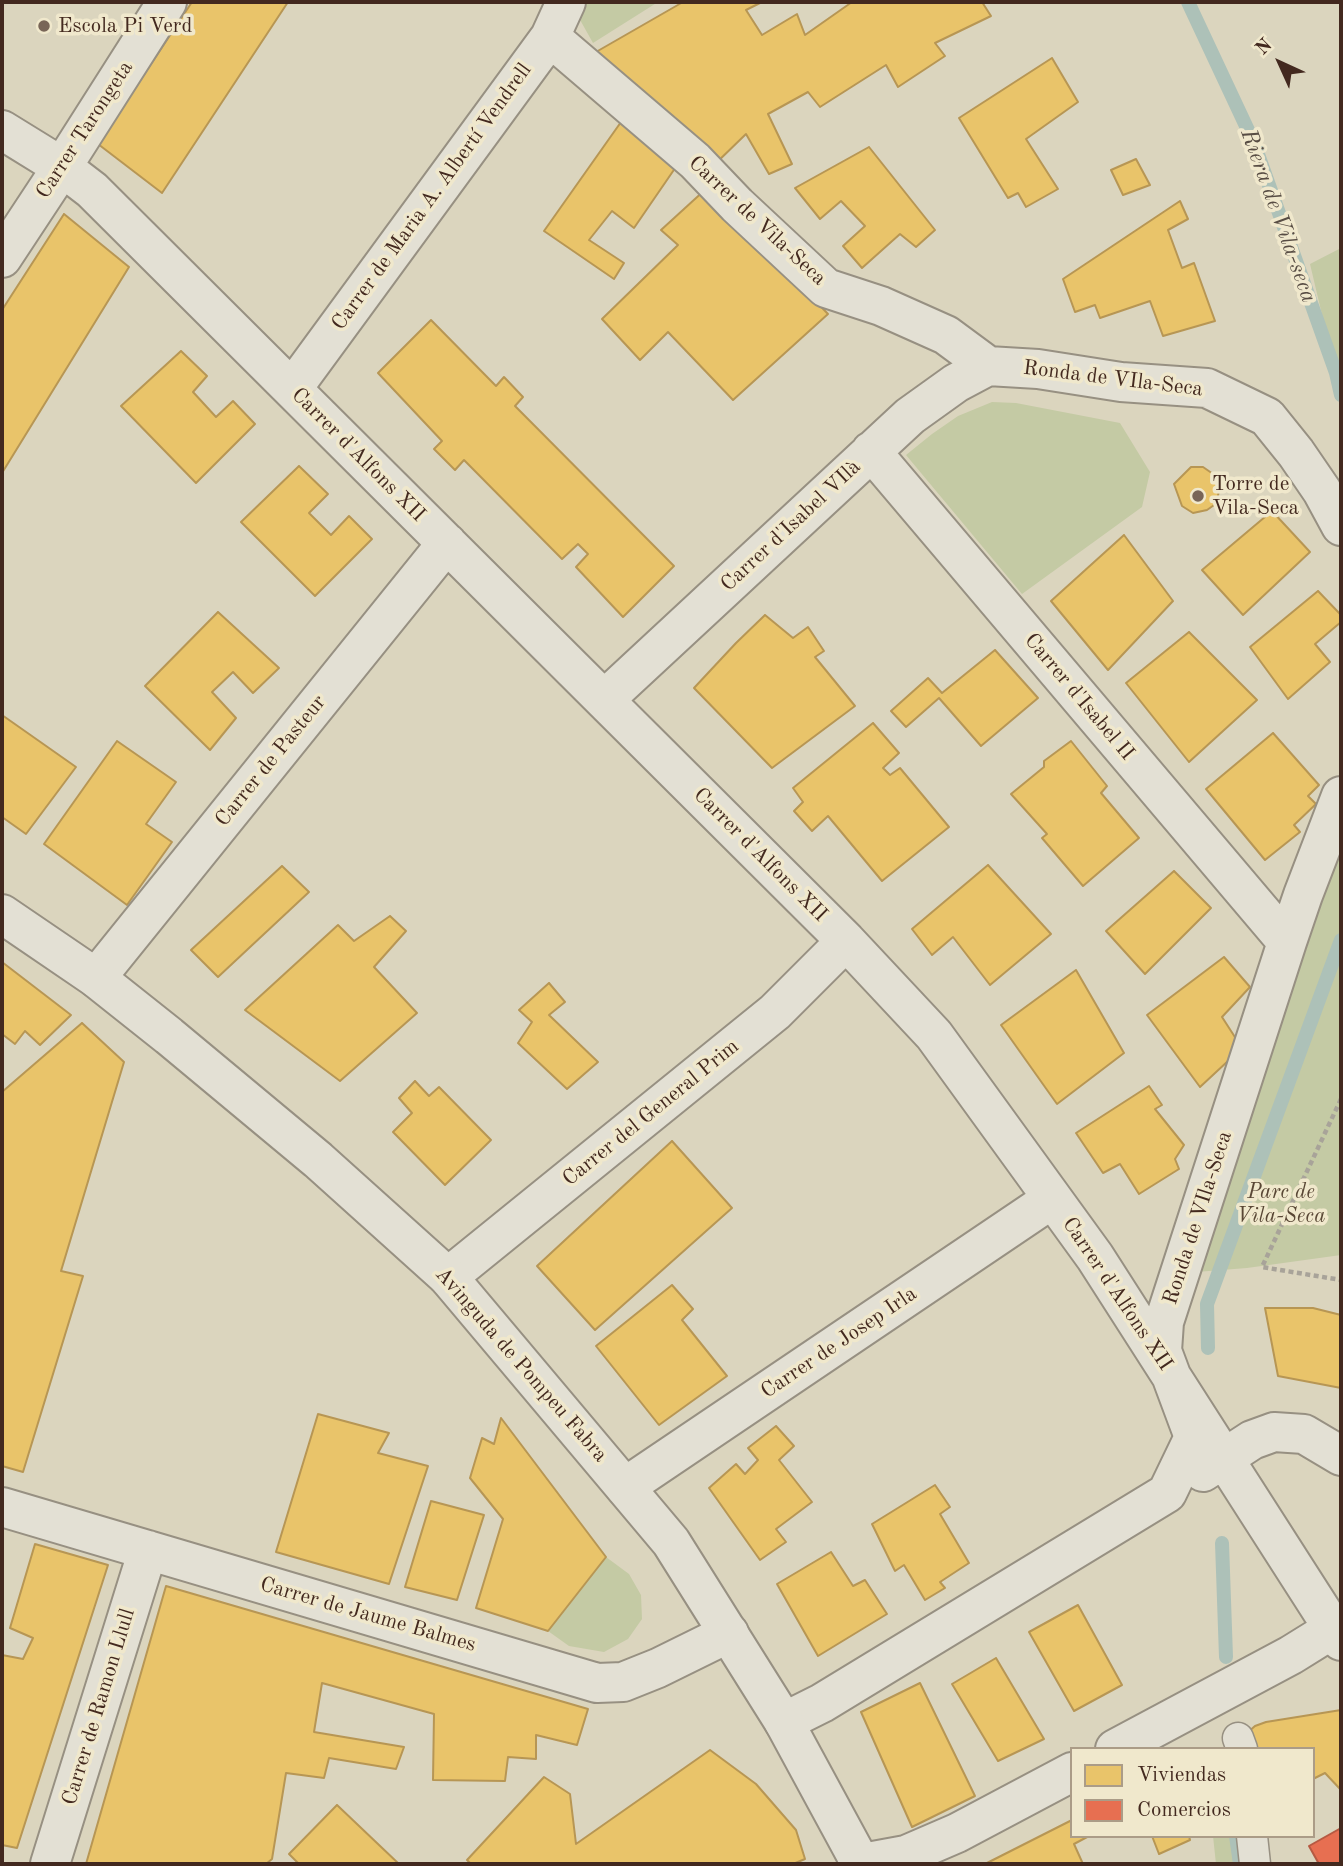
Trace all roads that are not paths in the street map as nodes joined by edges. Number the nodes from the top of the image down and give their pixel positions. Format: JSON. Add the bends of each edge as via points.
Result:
{"nodes":[{"id":1,"x":167,"y":2,"type":"edge"},
{"id":2,"x":566,"y":2,"type":"edge"},
{"id":3,"x":550,"y":37,"type":"junction"},
{"id":4,"x":2,"y":130,"type":"edge"},
{"id":5,"x":62,"y":167,"type":"junction"},
{"id":6,"x":2,"y":258,"type":"edge"},
{"id":7,"x":988,"y":366,"type":"junction"},
{"id":8,"x":292,"y":388,"type":"junction"},
{"id":9,"x":871,"y":451,"type":"junction"},
{"id":10,"x":1341,"y":526,"type":"edge"},
{"id":11,"x":447,"y":543,"type":"junction"},
{"id":12,"x":604,"y":700,"type":"junction"},
{"id":13,"x":1341,"y":796,"type":"edge"},
{"id":14,"x":2,"y":914,"type":"edge"},
{"id":15,"x":846,"y":940,"type":"junction"},
{"id":16,"x":1287,"y":942,"type":"junction"},
{"id":17,"x":96,"y":978,"type":"junction"},
{"id":18,"x":1052,"y":1199,"type":"junction"},
{"id":19,"x":448,"y":1277,"type":"junction"},
{"id":20,"x":1174,"y":1379,"type":"junction"},
{"id":21,"x":1338,"y":1451,"type":"edge"},
{"id":22,"x":1224,"y":1459,"type":"junction"},
{"id":23,"x":625,"y":1488,"type":"junction"},
{"id":24,"x":1167,"y":1493,"type":"junction"},
{"id":25,"x":2,"y":1507,"type":"edge"},
{"id":26,"x":148,"y":1550,"type":"junction"},
{"id":27,"x":1339,"y":1631,"type":"edge"},
{"id":28,"x":729,"y":1633,"type":"junction"},
{"id":29,"x":784,"y":1722,"type":"junction"},
{"id":30,"x":1119,"y":1747,"type":"edge"},
{"id":31,"x":1070,"y":1773,"type":"edge"},
{"id":32,"x":1252,"y":1838,"type":"edge"},
{"id":33,"x":50,"y":1864,"type":"edge"},
{"id":34,"x":859,"y":1864,"type":"edge"},
{"id":35,"x":1255,"y":1864,"type":"edge"}],
"edges":[{"from":1,"to":5,"type":"street","name":"Carrer Tarongeta"},
{"from":2,"to":3,"type":"street","name":"Carrer de Maria A. Albertí Vendrell"},
{"from":3,"to":7,"type":"street","name":"Carrer de Vila-Seca","via":[[695,161],[826,288],[946,335]]},
{"from":3,"to":8,"type":"street","name":"Carrer de Maria A. Albertí Vendrell"},
{"from":4,"to":5,"type":"street","name":"Carrer d'Alfons XII"},
{"from":5,"to":6,"type":"street","name":"Carrer Tarongeta"},
{"from":5,"to":8,"type":"street","name":"Carrer d'Alfons XII","via":[[92,190]]},
{"from":7,"to":9,"type":"street","name":"Carrer d'Isabel VIlà","via":[[909,416]]},
{"from":7,"to":10,"type":"street","name":"Ronda de VIla-Seca","via":[[1206,388],[1268,418],[1322,491]]},
{"from":8,"to":11,"type":"street","name":"Carrer d'Alfons XII"},
{"from":9,"to":12,"type":"street","name":"Carrer d'Isabel VIlà"},
{"from":9,"to":16,"type":"street","name":"Carrer d'Isabel II"},
{"from":11,"to":12,"type":"street","name":"Carrer d'Alfons XII"},
{"from":11,"to":17,"type":"street","name":"Carrer de Pasteur"},
{"from":12,"to":15,"type":"street","name":"Carrer d'Alfons XII"},
{"from":13,"to":16,"type":"street","name":"Ronda de VIla-Seca"},
{"from":14,"to":17,"type":"street","name":"Avinguda de Pompeu Fabra"},
{"from":15,"to":18,"type":"street","name":"Carrer d'Alfons XII","via":[[934,1035]]},
{"from":15,"to":19,"type":"street","name":"Carrer del General Prim","via":[[775,1012]]},
{"from":16,"to":20,"type":"street","name":"Ronda de VIla-Seca","via":[[1164,1322],[1162,1351]]},
{"from":17,"to":19,"type":"street","name":"Avinguda de Pompeu Fabra","via":[[318,1160]]},
{"from":18,"to":20,"type":"street","name":"Carrer d'Alfons XII"},
{"from":18,"to":23,"type":"street","name":"Carrer de Josep Irla"},
{"from":19,"to":23,"type":"street","name":"Avinguda de Pompeu Fabra"},
{"from":20,"to":22,"type":"street","name":"Carrer d'Alfons XII"},
{"from":20,"to":24,"type":"street","name":"Ronda de VIla-Seca","via":[[1194,1437]]},
{"from":21,"to":22,"type":"street","via":[[1304,1434],[1274,1432]]},
{"from":22,"to":24,"type":"street"},
{"from":22,"to":27,"type":"street","name":"Carrer d'Alfons XII"},
{"from":23,"to":28,"type":"street","name":"Avinguda de Pompeu Fabra","via":[[671,1542]]},
{"from":24,"to":29,"type":"street"},
{"from":25,"to":26,"type":"street","name":"Carrer de Jaume Balmes"},
{"from":26,"to":28,"type":"street","name":"Carrer de Jaume Balmes","via":[[597,1683],[624,1682]]},
{"from":26,"to":33,"type":"street","name":"Carrer de Ramon Llull"},
{"from":27,"to":30,"type":"street"},
{"from":28,"to":29,"type":"street","name":"Avinguda de Pompeu Fabra"},
{"from":29,"to":34,"type":"street","name":"Avinguda de Pompeu Fabra"},
{"from":31,"to":34,"type":"street","via":[[906,1856]]},
{"from":32,"to":35,"type":"street"}]}
